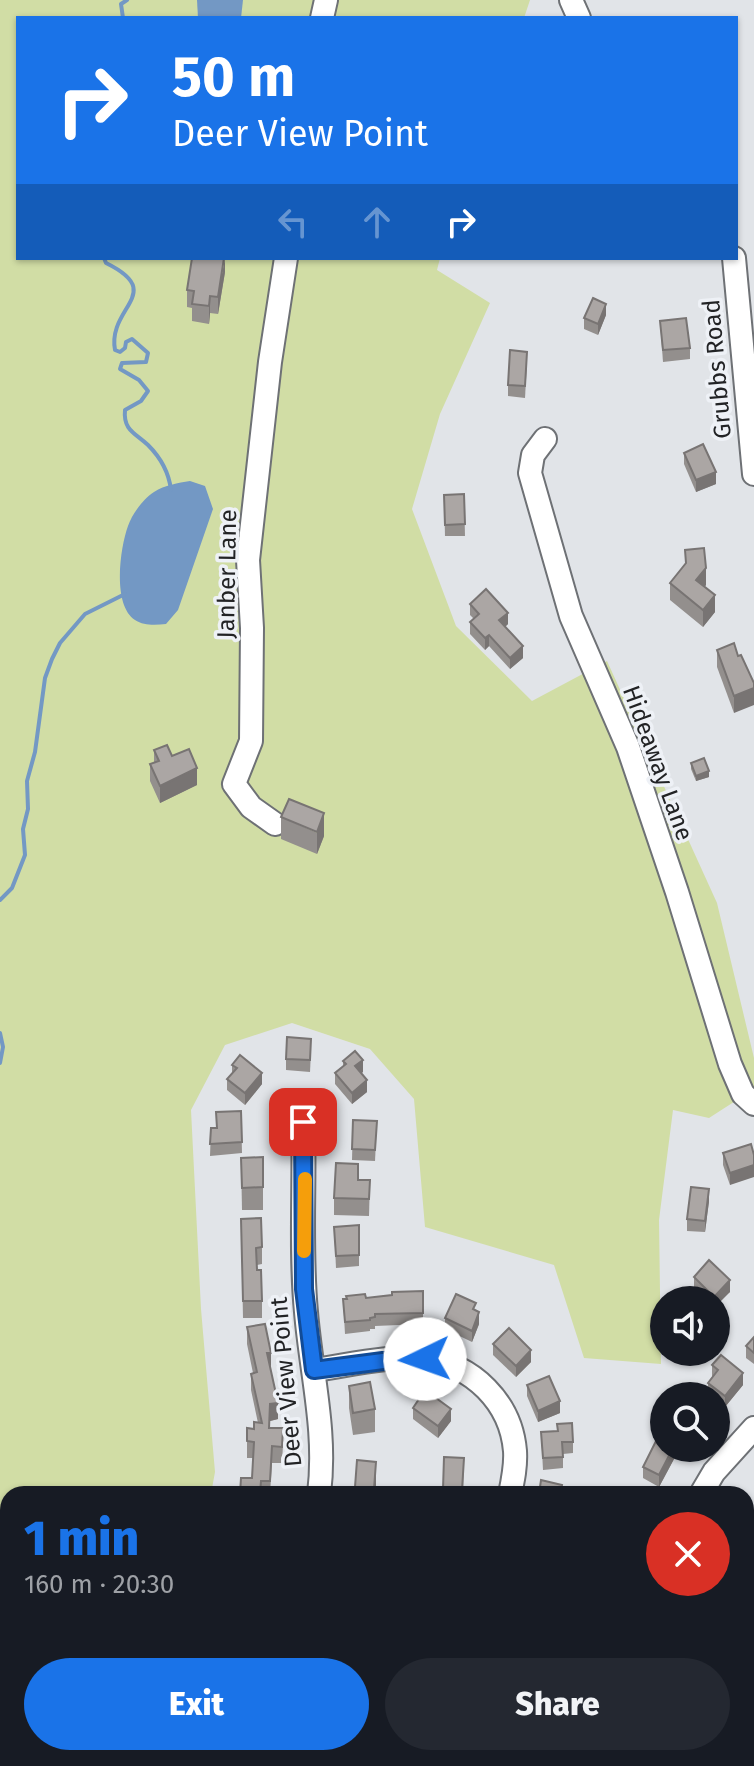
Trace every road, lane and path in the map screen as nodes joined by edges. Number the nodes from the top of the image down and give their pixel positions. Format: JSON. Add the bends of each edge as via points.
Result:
{"nodes":[{"id":1,"x":286,"y":260,"type":"edge"},
{"id":2,"x":734,"y":260,"type":"edge"},
{"id":3,"x":545,"y":439,"type":"dead end"},
{"id":4,"x":754,"y":474,"type":"edge"},
{"id":5,"x":275,"y":824,"type":"dead end"},
{"id":6,"x":754,"y":1104,"type":"edge"},
{"id":7,"x":303,"y":1122,"type":"dead end"},
{"id":8,"x":314,"y":1370,"type":"junction"},
{"id":9,"x":754,"y":1428,"type":"edge"},
{"id":10,"x":319,"y":1486,"type":"edge"},
{"id":11,"x":511,"y":1486,"type":"edge"},
{"id":12,"x":706,"y":1486,"type":"edge"}],
"edges":[{"from":1,"to":5,"type":"street","name":"Janber Lane","via":[[248,560],[251,741],[234,784],[251,807]]},
{"from":2,"to":4,"type":"street","name":"Grubbs Road"},
{"from":3,"to":6,"type":"street","name":"Hideaway Lane","via":[[533,455],[530,473],[571,616],[628,747],[730,1064],[743,1094]]},
{"from":7,"to":8,"type":"street","name":"Deer View Point","via":[[304,1289]]},
{"from":8,"to":10,"type":"street","name":"Deer View Point"},
{"from":8,"to":11,"type":"street","via":[[415,1359],[465,1371],[489,1390],[506,1418],[515,1453]]},
{"from":9,"to":12,"type":"street"}]}
